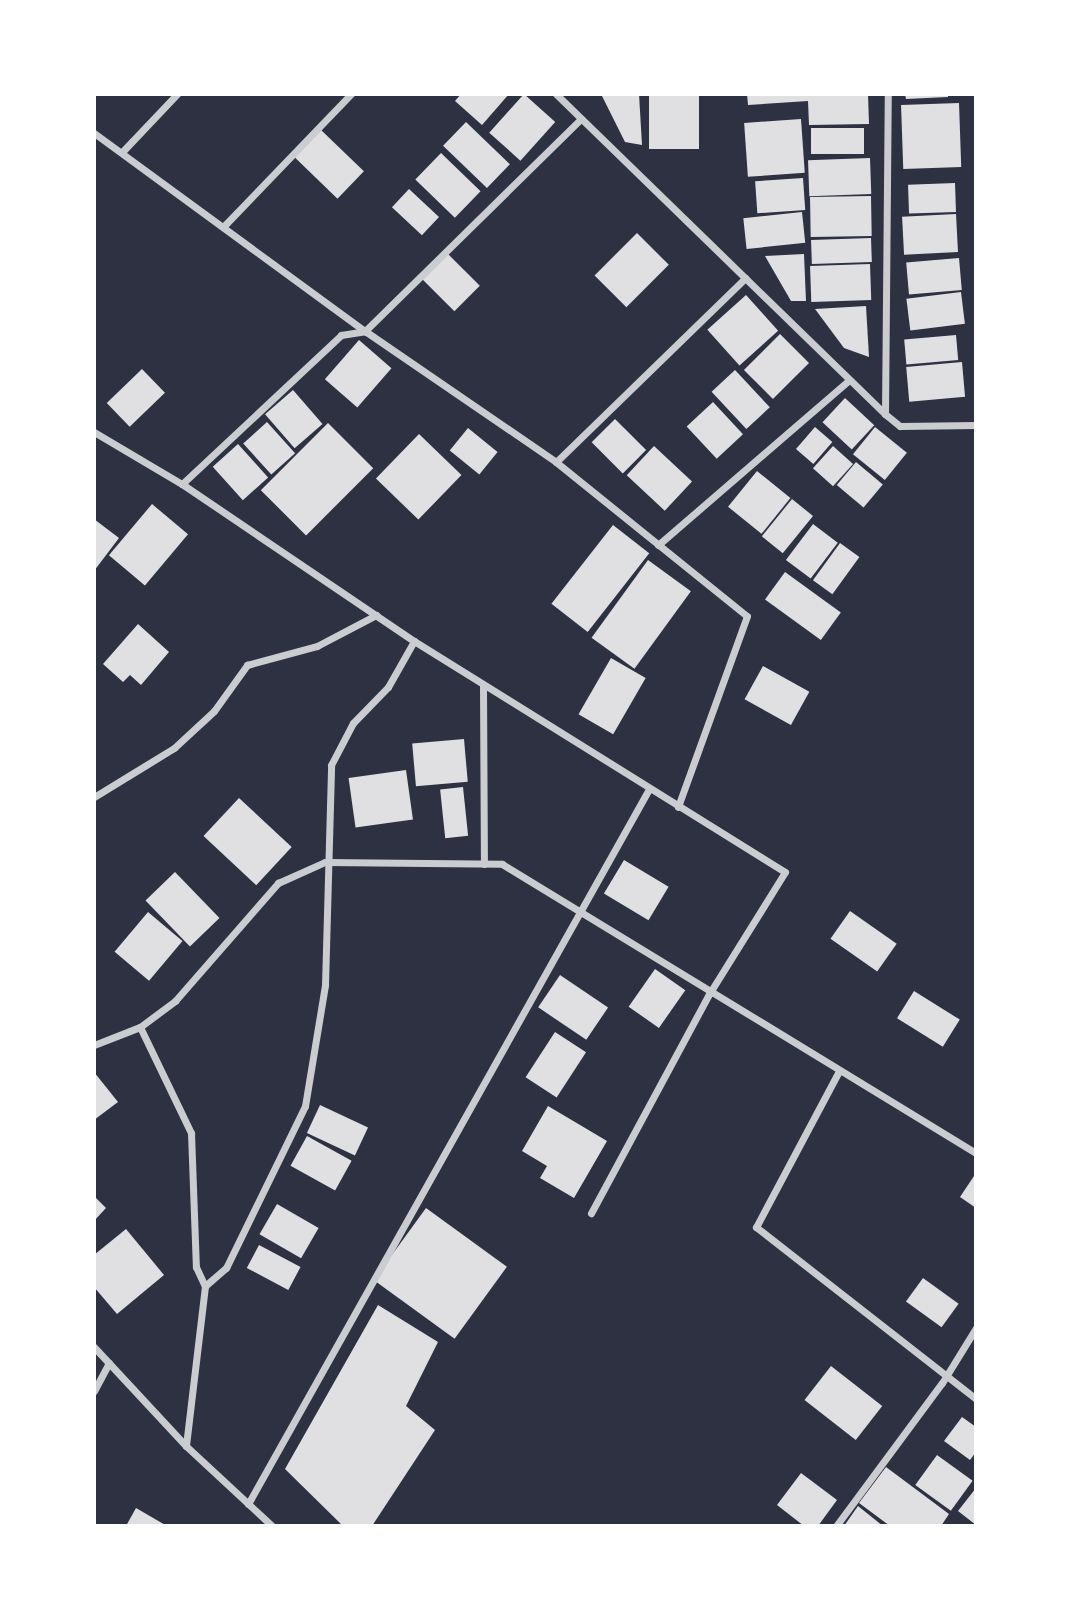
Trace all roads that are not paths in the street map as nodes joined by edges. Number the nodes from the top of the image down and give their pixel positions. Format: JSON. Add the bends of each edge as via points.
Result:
{"nodes":[{"id":1,"x":177,"y":94,"type":"edge"},
{"id":2,"x":351,"y":94,"type":"edge"},
{"id":3,"x":888,"y":94,"type":"edge"},
{"id":4,"x":559,"y":96,"type":"edge"},
{"id":5,"x":581,"y":119,"type":"junction"},
{"id":6,"x":94,"y":133,"type":"edge"},
{"id":7,"x":123,"y":151,"type":"junction"},
{"id":8,"x":223,"y":227,"type":"junction"},
{"id":9,"x":745,"y":278,"type":"junction"},
{"id":10,"x":365,"y":331,"type":"junction"},
{"id":11,"x":849,"y":380,"type":"junction"},
{"id":12,"x":885,"y":414,"type":"junction"},
{"id":13,"x":975,"y":425,"type":"edge"},
{"id":14,"x":94,"y":432,"type":"edge"},
{"id":15,"x":555,"y":462,"type":"junction"},
{"id":16,"x":182,"y":484,"type":"junction"},
{"id":17,"x":659,"y":545,"type":"junction"},
{"id":18,"x":376,"y":615,"type":"junction"},
{"id":19,"x":414,"y":641,"type":"junction"},
{"id":20,"x":483,"y":685,"type":"junction"},
{"id":21,"x":649,"y":789,"type":"junction"},
{"id":22,"x":94,"y":797,"type":"edge"},
{"id":23,"x":678,"y":807,"type":"junction"},
{"id":24,"x":325,"y":862,"type":"junction"},
{"id":25,"x":484,"y":864,"type":"junction"},
{"id":26,"x":579,"y":913,"type":"junction"},
{"id":27,"x":709,"y":994,"type":"junction"},
{"id":28,"x":140,"y":1027,"type":"junction"},
{"id":29,"x":94,"y":1045,"type":"edge"},
{"id":30,"x":839,"y":1071,"type":"junction"},
{"id":31,"x":975,"y":1153,"type":"edge"},
{"id":32,"x":591,"y":1213,"type":"dead end"},
{"id":33,"x":205,"y":1286,"type":"junction"},
{"id":34,"x":975,"y":1328,"type":"edge"},
{"id":35,"x":94,"y":1347,"type":"edge"},
{"id":36,"x":109,"y":1363,"type":"junction"},
{"id":37,"x":946,"y":1376,"type":"junction"},
{"id":38,"x":94,"y":1391,"type":"edge"},
{"id":39,"x":975,"y":1399,"type":"edge"},
{"id":40,"x":186,"y":1446,"type":"junction"},
{"id":41,"x":248,"y":1504,"type":"junction"},
{"id":42,"x":272,"y":1525,"type":"edge"},
{"id":43,"x":836,"y":1525,"type":"edge"}],
"edges":[{"from":1,"to":7,"type":"street"},
{"from":2,"to":8,"type":"street"},
{"from":3,"to":12,"type":"street"},
{"from":4,"to":5,"type":"street"},
{"from":5,"to":9,"type":"street"},
{"from":5,"to":10,"type":"street"},
{"from":6,"to":7,"type":"street"},
{"from":7,"to":8,"type":"street"},
{"from":8,"to":10,"type":"street"},
{"from":9,"to":11,"type":"street"},
{"from":9,"to":15,"type":"street"},
{"from":10,"to":15,"type":"street"},
{"from":10,"to":16,"type":"street","via":[[341,335]]},
{"from":11,"to":12,"type":"street"},
{"from":11,"to":17,"type":"street"},
{"from":12,"to":13,"type":"street","via":[[900,426]]},
{"from":14,"to":16,"type":"street"},
{"from":15,"to":17,"type":"street"},
{"from":16,"to":18,"type":"street"},
{"from":17,"to":23,"type":"street","via":[[747,616]]},
{"from":18,"to":19,"type":"street"},
{"from":18,"to":22,"type":"street","via":[[317,646],[247,665],[214,711],[174,748]]},
{"from":19,"to":20,"type":"street"},
{"from":19,"to":24,"type":"street","via":[[388,687],[353,723],[331,765],[331,827]]},
{"from":20,"to":21,"type":"street"},
{"from":20,"to":25,"type":"street"},
{"from":21,"to":23,"type":"street"},
{"from":21,"to":26,"type":"street"},
{"from":23,"to":27,"type":"street","via":[[785,872]]},
{"from":24,"to":25,"type":"street"},
{"from":24,"to":28,"type":"street","via":[[278,883],[175,1001]]},
{"from":24,"to":33,"type":"street","via":[[326,985],[305,1106],[226,1268]]},
{"from":25,"to":26,"type":"street","via":[[502,864]]},
{"from":26,"to":27,"type":"street"},
{"from":26,"to":41,"type":"street"},
{"from":27,"to":30,"type":"street"},
{"from":27,"to":32,"type":"street"},
{"from":28,"to":29,"type":"street"},
{"from":28,"to":33,"type":"street","via":[[191,1133],[196,1267]]},
{"from":30,"to":31,"type":"street"},
{"from":30,"to":37,"type":"street","via":[[756,1227]]},
{"from":33,"to":40,"type":"street"},
{"from":34,"to":37,"type":"street"},
{"from":35,"to":36,"type":"street"},
{"from":36,"to":38,"type":"street"},
{"from":36,"to":40,"type":"street"},
{"from":37,"to":39,"type":"street"},
{"from":37,"to":43,"type":"street"},
{"from":40,"to":41,"type":"street"},
{"from":41,"to":42,"type":"street"}]}
